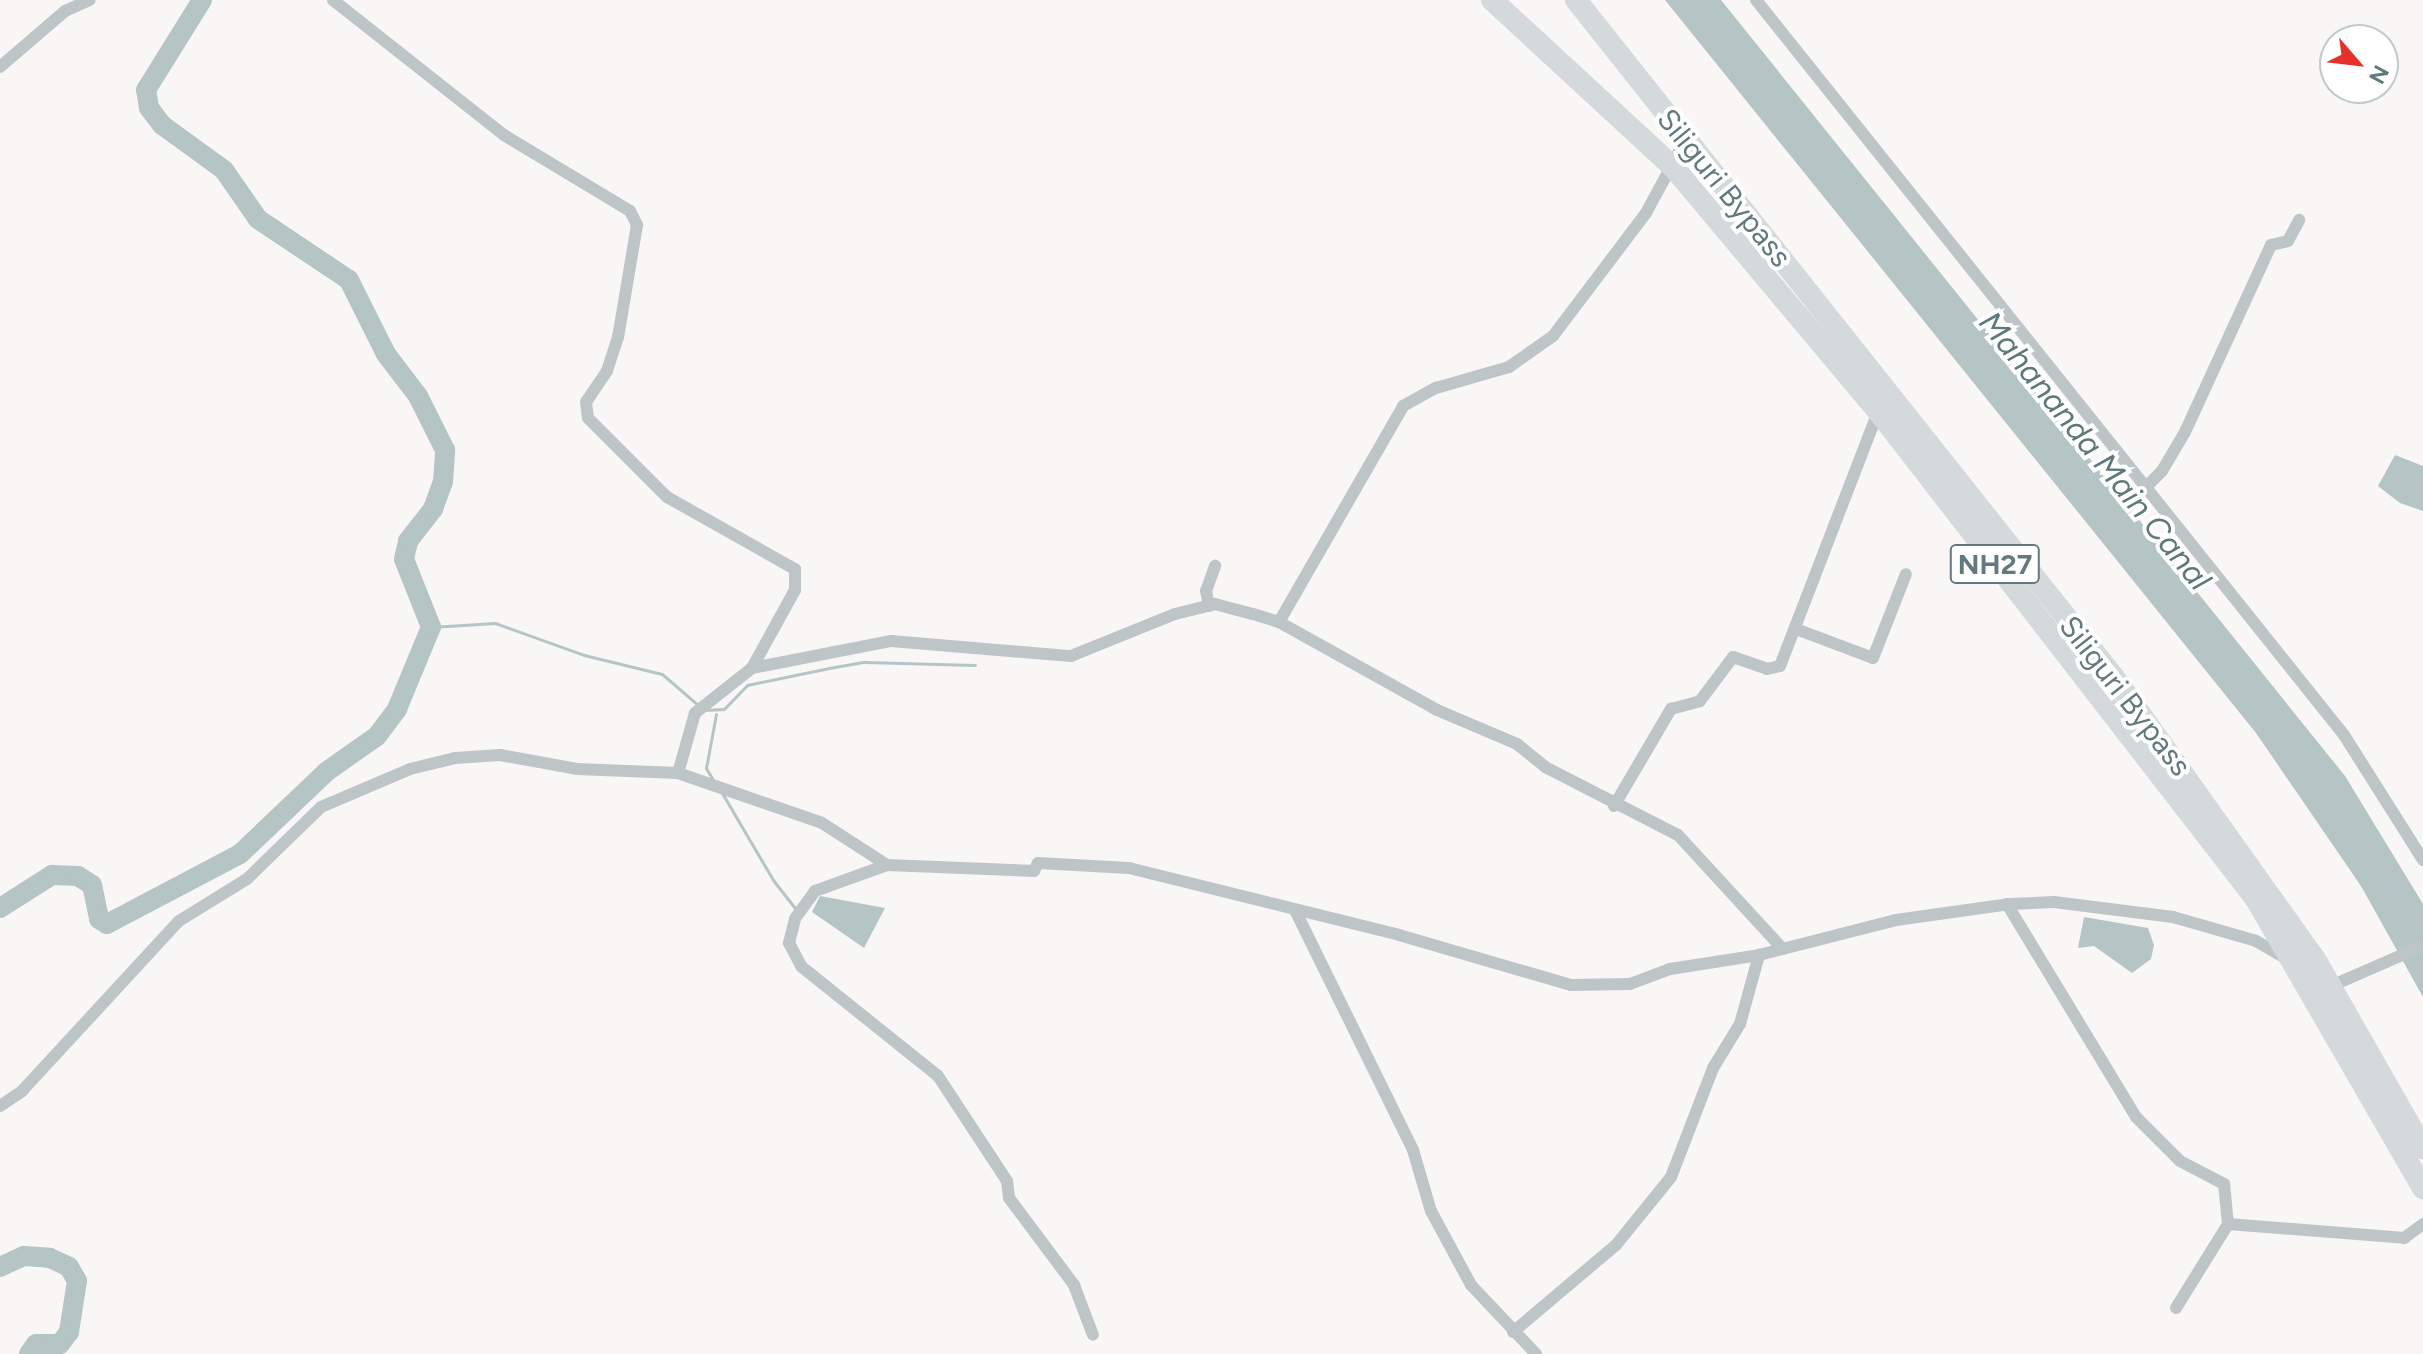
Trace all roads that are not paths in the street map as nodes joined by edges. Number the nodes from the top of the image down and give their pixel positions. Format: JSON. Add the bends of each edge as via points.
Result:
{"nodes":[{"id":1,"x":90,"y":0,"type":"edge"},
{"id":2,"x":333,"y":0,"type":"edge"},
{"id":3,"x":1492,"y":0,"type":"edge"},
{"id":4,"x":1758,"y":1,"type":"edge"},
{"id":5,"x":1579,"y":4,"type":"edge"},
{"id":6,"x":0,"y":67,"type":"edge"},
{"id":7,"x":1685,"y":141,"type":"junction"},
{"id":8,"x":1674,"y":168,"type":"junction"},
{"id":9,"x":2299,"y":220,"type":"dead end"},
{"id":10,"x":1882,"y":402,"type":"junction"},
{"id":11,"x":2145,"y":488,"type":"junction"},
{"id":12,"x":1215,"y":566,"type":"dead end"},
{"id":13,"x":1906,"y":574,"type":"dead end"},
{"id":14,"x":1209,"y":606,"type":"junction"},
{"id":15,"x":1279,"y":622,"type":"junction"},
{"id":16,"x":1796,"y":629,"type":"junction"},
{"id":17,"x":752,"y":668,"type":"junction"},
{"id":18,"x":678,"y":773,"type":"junction"},
{"id":19,"x":1614,"y":806,"type":"junction"},
{"id":20,"x":2423,"y":860,"type":"edge"},
{"id":21,"x":887,"y":865,"type":"junction"},
{"id":22,"x":2007,"y":904,"type":"junction"},
{"id":23,"x":1295,"y":910,"type":"junction"},
{"id":24,"x":2423,"y":946,"type":"edge"},
{"id":25,"x":1783,"y":949,"type":"junction"},
{"id":26,"x":1759,"y":955,"type":"junction"},
{"id":27,"x":2305,"y":961,"type":"junction"},
{"id":28,"x":2331,"y":986,"type":"junction"},
{"id":29,"x":0,"y":1106,"type":"edge"},
{"id":30,"x":2423,"y":1148,"type":"edge"},
{"id":31,"x":2423,"y":1188,"type":"edge"},
{"id":32,"x":2228,"y":1224,"type":"junction"},
{"id":33,"x":2423,"y":1224,"type":"edge"},
{"id":34,"x":2176,"y":1308,"type":"dead end"},
{"id":35,"x":1513,"y":1332,"type":"junction"},
{"id":36,"x":1093,"y":1335,"type":"dead end"},
{"id":37,"x":1536,"y":1354,"type":"edge"}],
"edges":[{"from":1,"to":6,"type":"street","via":[[65,11]]},
{"from":2,"to":17,"type":"street","via":[[504,135],[630,211],[637,225],[618,337],[607,371],[586,402],[588,418],[667,497],[795,569],[795,590]]},
{"from":3,"to":8,"type":"highway","number":"NH27"},
{"from":4,"to":11,"type":"street"},
{"from":5,"to":7,"type":"highway","name":"Siliguri Bypass","number":"NH27"},
{"from":7,"to":8,"type":"street"},
{"from":7,"to":10,"type":"highway","name":"Siliguri Bypass","number":"NH27"},
{"from":8,"to":10,"type":"highway","number":"NH27"},
{"from":8,"to":15,"type":"street","via":[[1553,336],[1509,367],[1436,388],[1403,406]]},
{"from":9,"to":11,"type":"street","via":[[2288,241],[2271,245],[2185,432]]},
{"from":10,"to":16,"type":"street"},
{"from":10,"to":27,"type":"highway","name":"Siliguri Bypass","number":"NH27","via":[[2113,676]]},
{"from":11,"to":20,"type":"street","via":[[2344,735]]},
{"from":12,"to":14,"type":"street","via":[[1206,591]]},
{"from":13,"to":16,"type":"street","via":[[1873,658]]},
{"from":14,"to":15,"type":"street"},
{"from":14,"to":17,"type":"street","via":[[1071,656],[891,641]]},
{"from":15,"to":19,"type":"street","via":[[1437,710],[1517,744],[1545,767]]},
{"from":16,"to":19,"type":"street","via":[[1780,666],[1767,669],[1733,657],[1700,701],[1671,709]]},
{"from":17,"to":18,"type":"street","via":[[695,713]]},
{"from":18,"to":21,"type":"street","via":[[822,823]]},
{"from":18,"to":29,"type":"street","via":[[577,769],[500,755],[455,758],[410,769],[321,807],[247,879],[179,921],[22,1091]]},
{"from":19,"to":25,"type":"street","via":[[1678,835]]},
{"from":21,"to":23,"type":"street","via":[[1034,871],[1038,863],[1129,868]]},
{"from":21,"to":36,"type":"street","via":[[815,891],[795,919],[789,943],[802,967],[938,1076],[1007,1181],[1009,1198],[1074,1285]]},
{"from":22,"to":25,"type":"street","via":[[1896,920]]},
{"from":22,"to":27,"type":"street","via":[[2054,902],[2173,917]]},
{"from":22,"to":32,"type":"street","via":[[2136,1117],[2180,1161],[2224,1184]]},
{"from":23,"to":26,"type":"street","via":[[1571,985],[1630,984],[1670,969]]},
{"from":23,"to":35,"type":"street","via":[[1413,1150],[1431,1211],[1471,1285]]},
{"from":24,"to":28,"type":"street"},
{"from":25,"to":26,"type":"street"},
{"from":26,"to":35,"type":"street","via":[[1740,1024],[1713,1068],[1671,1177],[1616,1245]]},
{"from":27,"to":28,"type":"highway","name":"Siliguri Bypass","number":"NH27"},
{"from":27,"to":31,"type":"highway","number":"NH27"},
{"from":28,"to":30,"type":"highway","name":"Siliguri Bypass","number":"NH27"},
{"from":32,"to":33,"type":"street","via":[[2404,1238]]},
{"from":32,"to":34,"type":"street"},
{"from":35,"to":37,"type":"street"}]}
